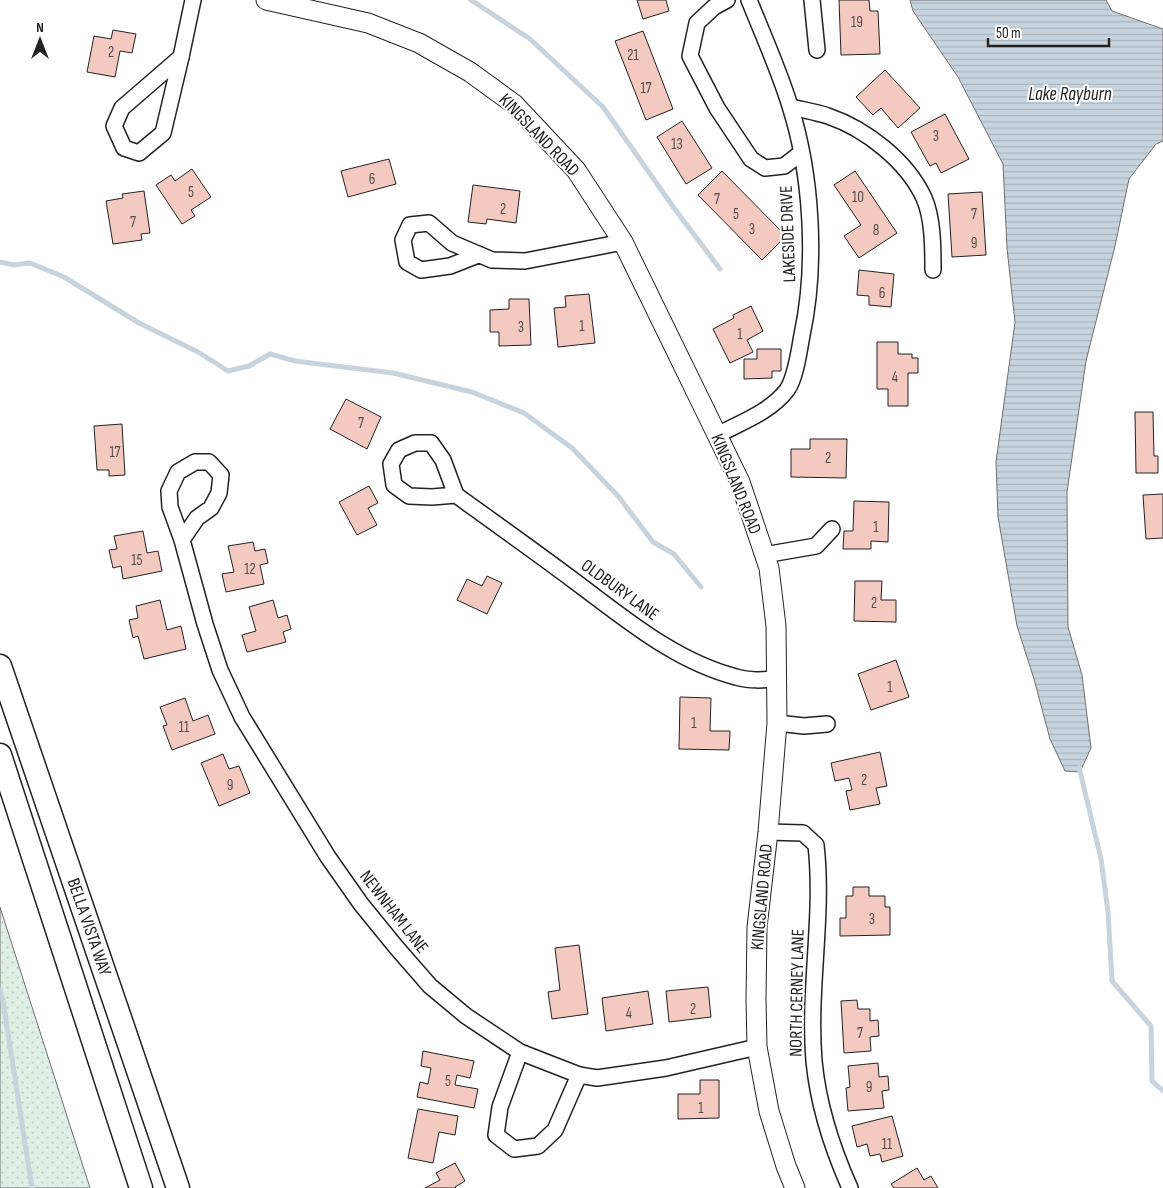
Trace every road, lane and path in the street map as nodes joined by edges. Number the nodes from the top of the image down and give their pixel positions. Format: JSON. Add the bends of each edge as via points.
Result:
{"nodes":[{"id":1,"x":194,"y":0,"type":"edge"},
{"id":2,"x":266,"y":0,"type":"edge"},
{"id":3,"x":727,"y":0,"type":"edge"},
{"id":4,"x":750,"y":0,"type":"edge"},
{"id":5,"x":812,"y":0,"type":"edge"},
{"id":6,"x":817,"y":50,"type":"dead end"},
{"id":7,"x":181,"y":56,"type":"junction"},
{"id":8,"x":791,"y":106,"type":"junction"},
{"id":9,"x":801,"y":153,"type":"junction"},
{"id":10,"x":623,"y":242,"type":"junction"},
{"id":11,"x":478,"y":255,"type":"junction"},
{"id":12,"x":933,"y":270,"type":"dead end"},
{"id":13,"x":718,"y":435,"type":"junction"},
{"id":14,"x":456,"y":495,"type":"junction"},
{"id":15,"x":832,"y":529,"type":"dead end"},
{"id":16,"x":182,"y":540,"type":"junction"},
{"id":17,"x":764,"y":555,"type":"junction"},
{"id":18,"x":0,"y":666,"type":"edge"},
{"id":19,"x":777,"y":679,"type":"junction"},
{"id":20,"x":777,"y":723,"type":"junction"},
{"id":21,"x":827,"y":724,"type":"dead end"},
{"id":22,"x":0,"y":755,"type":"edge"},
{"id":23,"x":768,"y":832,"type":"junction"},
{"id":24,"x":757,"y":1047,"type":"junction"},
{"id":25,"x":520,"y":1052,"type":"junction"},
{"id":26,"x":579,"y":1075,"type":"junction"},
{"id":27,"x":141,"y":1188,"type":"edge"},
{"id":28,"x":178,"y":1188,"type":"edge"},
{"id":29,"x":795,"y":1188,"type":"edge"},
{"id":30,"x":850,"y":1188,"type":"edge"}],
"edges":[{"from":1,"to":7,"type":"street"},
{"from":2,"to":10,"type":"street","name":"KINGSLAND ROAD","via":[[368,23],[419,43],[470,72],[514,104],[576,170]]},
{"from":3,"to":9,"type":"street","via":[[697,23],[690,56],[717,108],[751,160],[765,168],[784,166]]},
{"from":4,"to":8,"type":"street","name":"LAKESIDE DRIVE"},
{"from":5,"to":6,"type":"street"},
{"from":7,"to":7,"type":"street","via":[[163,133],[139,153],[124,148],[114,126],[122,108]]},
{"from":8,"to":9,"type":"street","name":"LAKESIDE DRIVE"},
{"from":8,"to":12,"type":"street","via":[[829,116],[853,128],[906,169],[925,199],[932,234]]},
{"from":9,"to":13,"type":"street","name":"LAKESIDE DRIVE","via":[[811,250],[809,291],[797,363],[788,388],[772,406]]},
{"from":10,"to":11,"type":"street","via":[[525,261],[492,260]]},
{"from":10,"to":13,"type":"street","name":"KINGSLAND ROAD"},
{"from":11,"to":11,"type":"street","via":[[452,243],[429,223],[410,225],[403,240],[408,262],[421,270],[450,266]]},
{"from":13,"to":17,"type":"street","name":"KINGSLAND ROAD","via":[[740,482]]},
{"from":14,"to":14,"type":"street","via":[[444,460],[431,443],[415,443],[399,450],[391,464],[394,485],[409,496]]},
{"from":14,"to":19,"type":"street","name":"OLDBURY LANE","via":[[672,650],[737,677]]},
{"from":15,"to":17,"type":"street","via":[[816,546]]},
{"from":16,"to":16,"type":"street","name":"NEWNHAM LANE","via":[[197,518],[211,508],[219,493],[221,475],[210,462],[195,462],[178,472],[169,491],[170,507]]},
{"from":16,"to":25,"type":"street","name":"NEWNHAM LANE","via":[[220,670],[238,709],[328,856],[361,904],[430,986],[466,1016]]},
{"from":17,"to":19,"type":"street","name":"KINGSLAND ROAD","via":[[769,568],[776,626]]},
{"from":18,"to":28,"type":"main road","name":"BELLA VISTA WAY"},
{"from":19,"to":20,"type":"street","name":"KINGSLAND ROAD"},
{"from":20,"to":21,"type":"street"},
{"from":20,"to":23,"type":"street","name":"KINGSLAND ROAD"},
{"from":22,"to":27,"type":"main road","name":"BELLA VISTA WAY"},
{"from":23,"to":24,"type":"street","name":"KINGSLAND ROAD","via":[[757,927]]},
{"from":23,"to":30,"type":"street","name":"NORTH CERNEY LANE","via":[[803,833],[816,845],[819,870],[814,1061],[837,1158]]},
{"from":24,"to":26,"type":"street","name":"NEWNHAM LANE","via":[[666,1068],[597,1078]]},
{"from":24,"to":29,"type":"street","name":"KINGSLAND ROAD","via":[[769,1111]]},
{"from":25,"to":26,"type":"street","name":"NEWNHAM LANE"},
{"from":25,"to":26,"type":"street","via":[[500,1107],[496,1135],[514,1149],[538,1146],[555,1130]]}]}
